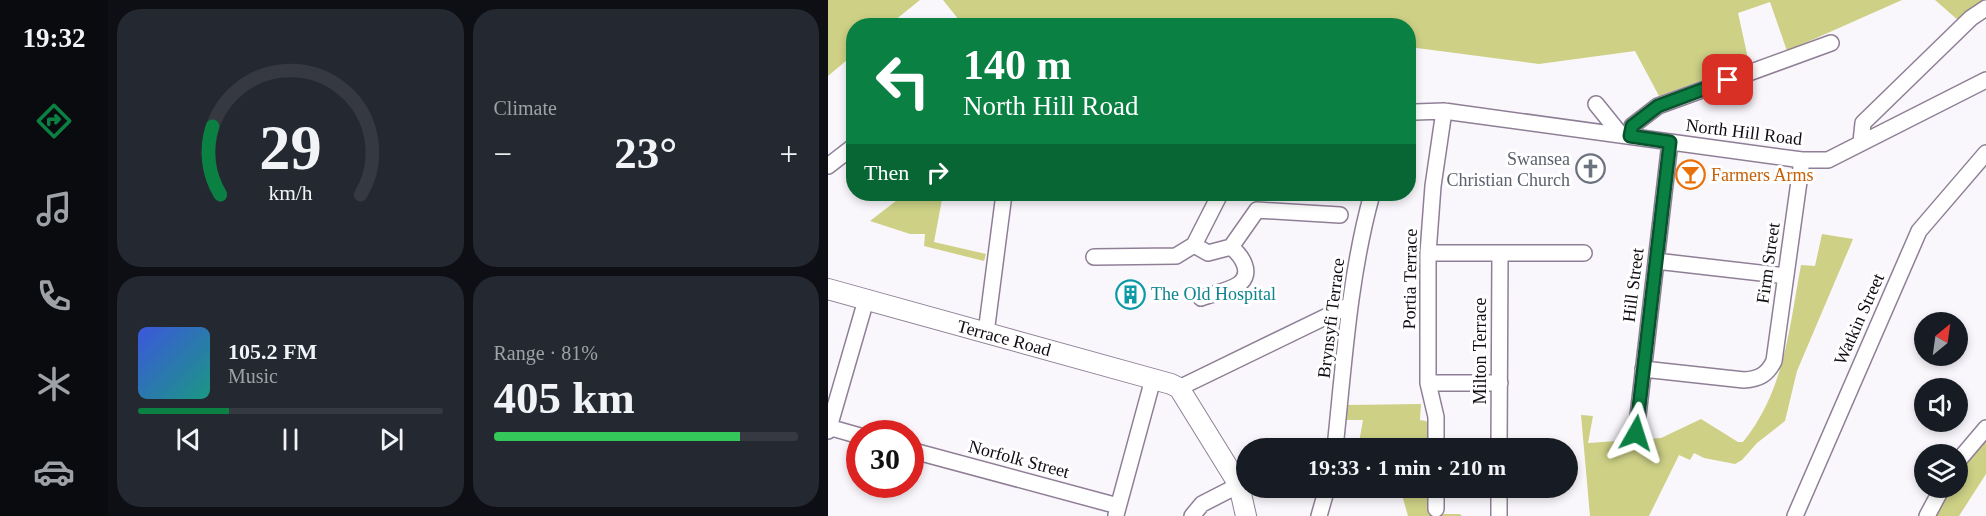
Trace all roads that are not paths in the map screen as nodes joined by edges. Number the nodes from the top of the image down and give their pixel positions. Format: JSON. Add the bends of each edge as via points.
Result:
{"nodes":[{"id":1,"x":1986,"y":8,"type":"edge"},
{"id":2,"x":1831,"y":44,"type":"dead end"},
{"id":3,"x":1986,"y":80,"type":"edge"},
{"id":4,"x":1596,"y":104,"type":"dead end"},
{"id":5,"x":1444,"y":111,"type":"junction"},
{"id":6,"x":1416,"y":112,"type":"edge"},
{"id":7,"x":1626,"y":136,"type":"junction"},
{"id":8,"x":1670,"y":142,"type":"junction"},
{"id":9,"x":1861,"y":142,"type":"junction"},
{"id":10,"x":846,"y":152,"type":"edge"},
{"id":11,"x":1986,"y":153,"type":"edge"},
{"id":12,"x":1802,"y":160,"type":"junction"},
{"id":13,"x":828,"y":166,"type":"edge"},
{"id":14,"x":1003,"y":201,"type":"edge"},
{"id":15,"x":1216,"y":201,"type":"edge"},
{"id":16,"x":1370,"y":201,"type":"edge"},
{"id":17,"x":1340,"y":215,"type":"dead end"},
{"id":18,"x":1194,"y":245,"type":"junction"},
{"id":19,"x":1231,"y":247,"type":"junction"},
{"id":20,"x":1428,"y":253,"type":"junction"},
{"id":21,"x":1500,"y":253,"type":"junction"},
{"id":22,"x":1584,"y":253,"type":"dead end"},
{"id":23,"x":1094,"y":257,"type":"dead end"},
{"id":24,"x":1656,"y":261,"type":"junction"},
{"id":25,"x":1786,"y":276,"type":"junction"},
{"id":26,"x":828,"y":289,"type":"edge"},
{"id":27,"x":1201,"y":298,"type":"dead end"},
{"id":28,"x":866,"y":300,"type":"junction"},
{"id":29,"x":1350,"y":305,"type":"junction"},
{"id":30,"x":986,"y":333,"type":"junction"},
{"id":31,"x":1643,"y":369,"type":"junction"},
{"id":32,"x":1153,"y":379,"type":"junction"},
{"id":33,"x":1428,"y":383,"type":"junction"},
{"id":34,"x":1500,"y":383,"type":"junction"},
{"id":35,"x":1179,"y":388,"type":"junction"},
{"id":36,"x":1986,"y":428,"type":"edge"},
{"id":37,"x":828,"y":429,"type":"edge"},
{"id":38,"x":846,"y":433,"type":"edge"},
{"id":39,"x":1636,"y":433,"type":"dead end"},
{"id":40,"x":1336,"y":438,"type":"edge"},
{"id":41,"x":1436,"y":438,"type":"edge"},
{"id":42,"x":1499,"y":438,"type":"edge"},
{"id":43,"x":1968,"y":449,"type":"edge"},
{"id":44,"x":924,"y":454,"type":"edge"},
{"id":45,"x":1236,"y":480,"type":"edge"},
{"id":46,"x":1236,"y":487,"type":"edge"},
{"id":47,"x":1242,"y":498,"type":"edge"},
{"id":48,"x":1324,"y":498,"type":"edge"},
{"id":49,"x":1436,"y":498,"type":"edge"},
{"id":50,"x":1499,"y":498,"type":"edge"},
{"id":51,"x":1937,"y":498,"type":"edge"},
{"id":52,"x":1436,"y":509,"type":"dead end"},
{"id":53,"x":1117,"y":511,"type":"edge"},
{"id":54,"x":1192,"y":516,"type":"edge"},
{"id":55,"x":1246,"y":516,"type":"edge"},
{"id":56,"x":1319,"y":516,"type":"edge"},
{"id":57,"x":1499,"y":516,"type":"edge"},
{"id":58,"x":1795,"y":516,"type":"edge"},
{"id":59,"x":1927,"y":516,"type":"edge"}],
"edges":[{"from":1,"to":9,"type":"street","via":[[1863,123]]},
{"from":2,"to":7,"type":"street","via":[[1658,106],[1632,126]]},
{"from":3,"to":9,"type":"street","name":"North Hill Road"},
{"from":4,"to":7,"type":"street"},
{"from":5,"to":6,"type":"street","name":"North Hill Road"},
{"from":5,"to":7,"type":"street","name":"North Hill Road"},
{"from":5,"to":20,"type":"street","name":"Portia Terrace"},
{"from":7,"to":8,"type":"street","name":"North Hill Road"},
{"from":8,"to":12,"type":"street","name":"North Hill Road"},
{"from":8,"to":24,"type":"street","name":"Hill Street"},
{"from":9,"to":12,"type":"street","name":"North Hill Road","via":[[1828,160]]},
{"from":10,"to":13,"type":"street"},
{"from":11,"to":58,"type":"street","name":"Watkin Street","via":[[1919,231]]},
{"from":12,"to":25,"type":"street","name":"Firm Street"},
{"from":14,"to":30,"type":"street"},
{"from":15,"to":18,"type":"street"},
{"from":16,"to":29,"type":"street","name":"Brynsyfi Terrace"},
{"from":17,"to":19,"type":"street","via":[[1257,210]]},
{"from":18,"to":19,"type":"street","via":[[1208,253]]},
{"from":18,"to":23,"type":"street","via":[[1176,256]]},
{"from":19,"to":27,"type":"street","via":[[1241,256],[1244,277],[1239,284]]},
{"from":20,"to":21,"type":"street"},
{"from":20,"to":33,"type":"street","name":"Portia Terrace"},
{"from":21,"to":22,"type":"street"},
{"from":21,"to":34,"type":"street","name":"Milton Terrace"},
{"from":24,"to":25,"type":"street"},
{"from":24,"to":31,"type":"street","name":"Hill Street"},
{"from":25,"to":31,"type":"street","name":"Firm Street","via":[[1774,361],[1758,379]]},
{"from":26,"to":28,"type":"street","name":"Terrace Road"},
{"from":28,"to":30,"type":"street","name":"Terrace Road"},
{"from":28,"to":37,"type":"street"},
{"from":29,"to":35,"type":"street"},
{"from":29,"to":40,"type":"street","name":"Brynsyfi Terrace"},
{"from":30,"to":32,"type":"street","name":"Terrace Road"},
{"from":31,"to":39,"type":"street","name":"Hill Street"},
{"from":32,"to":35,"type":"street","name":"Terrace Road"},
{"from":32,"to":53,"type":"street"},
{"from":33,"to":34,"type":"street"},
{"from":33,"to":41,"type":"street","name":"Portia Terrace","via":[[1436,417]]},
{"from":34,"to":42,"type":"street","name":"Milton Terrace"},
{"from":35,"to":45,"type":"street"},
{"from":36,"to":43,"type":"street"},
{"from":37,"to":38,"type":"street"},
{"from":44,"to":53,"type":"street","name":"Norfolk Street"},
{"from":46,"to":54,"type":"street","via":[[1203,504]]},
{"from":47,"to":55,"type":"street"},
{"from":48,"to":56,"type":"street"},
{"from":49,"to":52,"type":"street"},
{"from":50,"to":57,"type":"street"},
{"from":51,"to":59,"type":"street"}]}
